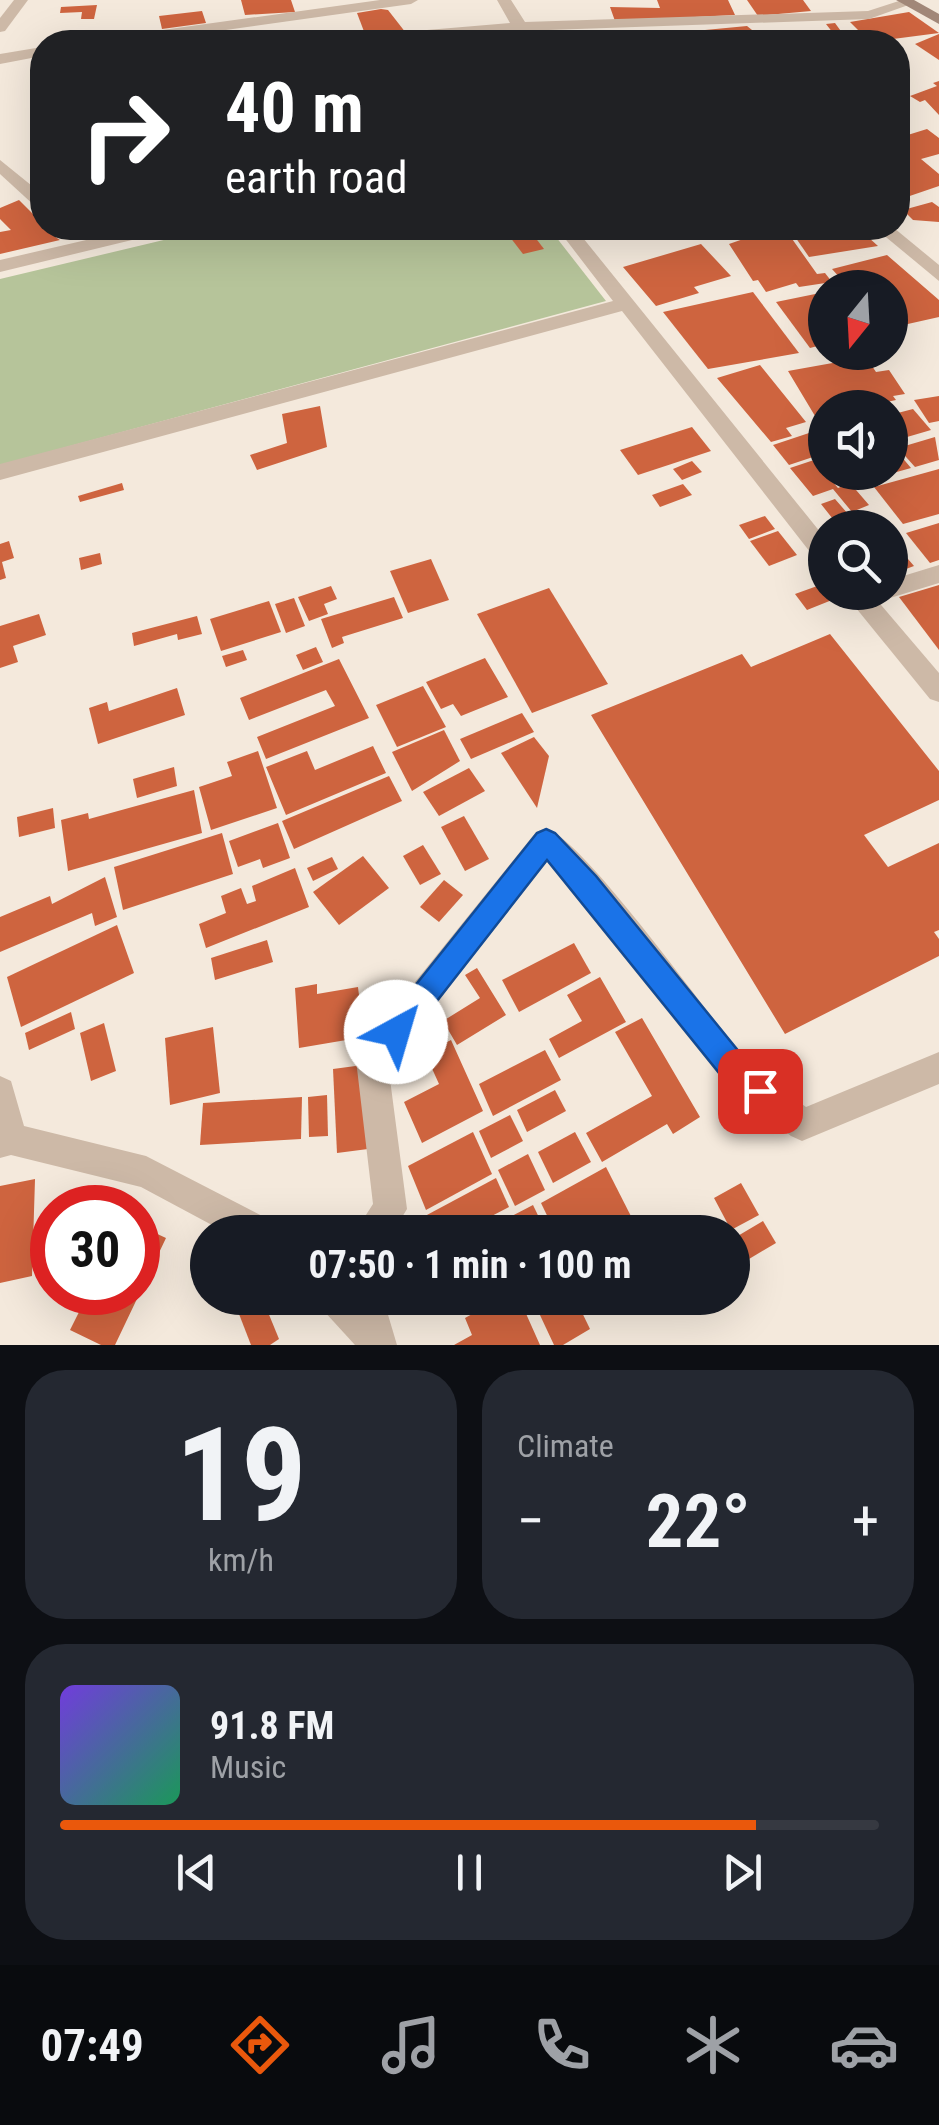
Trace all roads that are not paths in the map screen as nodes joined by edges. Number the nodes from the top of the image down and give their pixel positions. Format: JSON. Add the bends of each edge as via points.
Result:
{"nodes":[{"id":1,"x":22,"y":0,"type":"edge"},
{"id":2,"x":504,"y":0,"type":"edge"},
{"id":3,"x":408,"y":1,"type":"edge"},
{"id":4,"x":905,"y":2,"type":"edge"},
{"id":5,"x":348,"y":4,"type":"edge"},
{"id":6,"x":939,"y":20,"type":"edge"},
{"id":7,"x":682,"y":24,"type":"junction"},
{"id":8,"x":0,"y":28,"type":"edge"},
{"id":9,"x":520,"y":28,"type":"junction"},
{"id":10,"x":187,"y":30,"type":"edge"},
{"id":11,"x":422,"y":30,"type":"edge"},
{"id":12,"x":503,"y":30,"type":"edge"},
{"id":13,"x":688,"y":30,"type":"edge"},
{"id":14,"x":30,"y":54,"type":"edge"},
{"id":15,"x":0,"y":58,"type":"edge"},
{"id":16,"x":0,"y":165,"type":"edge"},
{"id":17,"x":30,"y":192,"type":"edge"},
{"id":18,"x":910,"y":229,"type":"edge"},
{"id":19,"x":84,"y":240,"type":"edge"},
{"id":20,"x":106,"y":240,"type":"edge"},
{"id":21,"x":575,"y":240,"type":"edge"},
{"id":22,"x":898,"y":240,"type":"edge"},
{"id":23,"x":88,"y":244,"type":"junction"},
{"id":24,"x":939,"y":253,"type":"edge"},
{"id":25,"x":0,"y":266,"type":"edge"},
{"id":26,"x":939,"y":275,"type":"edge"},
{"id":27,"x":625,"y":304,"type":"junction"},
{"id":28,"x":0,"y":472,"type":"edge"},
{"id":29,"x":808,"y":534,"type":"edge"},
{"id":30,"x":939,"y":574,"type":"edge"},
{"id":31,"x":908,"y":583,"type":"edge"},
{"id":32,"x":876,"y":610,"type":"edge"},
{"id":33,"x":939,"y":691,"type":"edge"},
{"id":34,"x":939,"y":1068,"type":"edge"},
{"id":35,"x":0,"y":1092,"type":"edge"},
{"id":36,"x":5,"y":1141,"type":"edge"},
{"id":37,"x":226,"y":1215,"type":"edge"},
{"id":38,"x":385,"y":1215,"type":"edge"},
{"id":39,"x":352,"y":1315,"type":"edge"},
{"id":40,"x":371,"y":1315,"type":"edge"},
{"id":41,"x":380,"y":1345,"type":"edge"}],
"edges":[{"from":1,"to":8,"type":"street"},
{"from":2,"to":9,"type":"street"},
{"from":3,"to":5,"type":"street"},
{"from":3,"to":11,"type":"street"},
{"from":4,"to":6,"type":"main road"},
{"from":4,"to":7,"type":"street","via":[[869,15]]},
{"from":5,"to":10,"type":"street"},
{"from":7,"to":9,"type":"street"},
{"from":7,"to":13,"type":"street"},
{"from":9,"to":12,"type":"street"},
{"from":14,"to":15,"type":"street"},
{"from":16,"to":17,"type":"street"},
{"from":18,"to":24,"type":"street"},
{"from":19,"to":23,"type":"street"},
{"from":20,"to":23,"type":"street"},
{"from":21,"to":27,"type":"street"},
{"from":22,"to":26,"type":"street"},
{"from":23,"to":25,"type":"street"},
{"from":27,"to":28,"type":"street"},
{"from":27,"to":29,"type":"street"},
{"from":30,"to":31,"type":"street"},
{"from":32,"to":33,"type":"street"},
{"from":34,"to":38,"type":"street","via":[[802,1125],[738,1074],[546,841],[372,1060],[390,1209]]},
{"from":35,"to":36,"type":"street"},
{"from":36,"to":37,"type":"street","via":[[146,1172]]},
{"from":39,"to":41,"type":"street"},
{"from":40,"to":41,"type":"street"}]}
